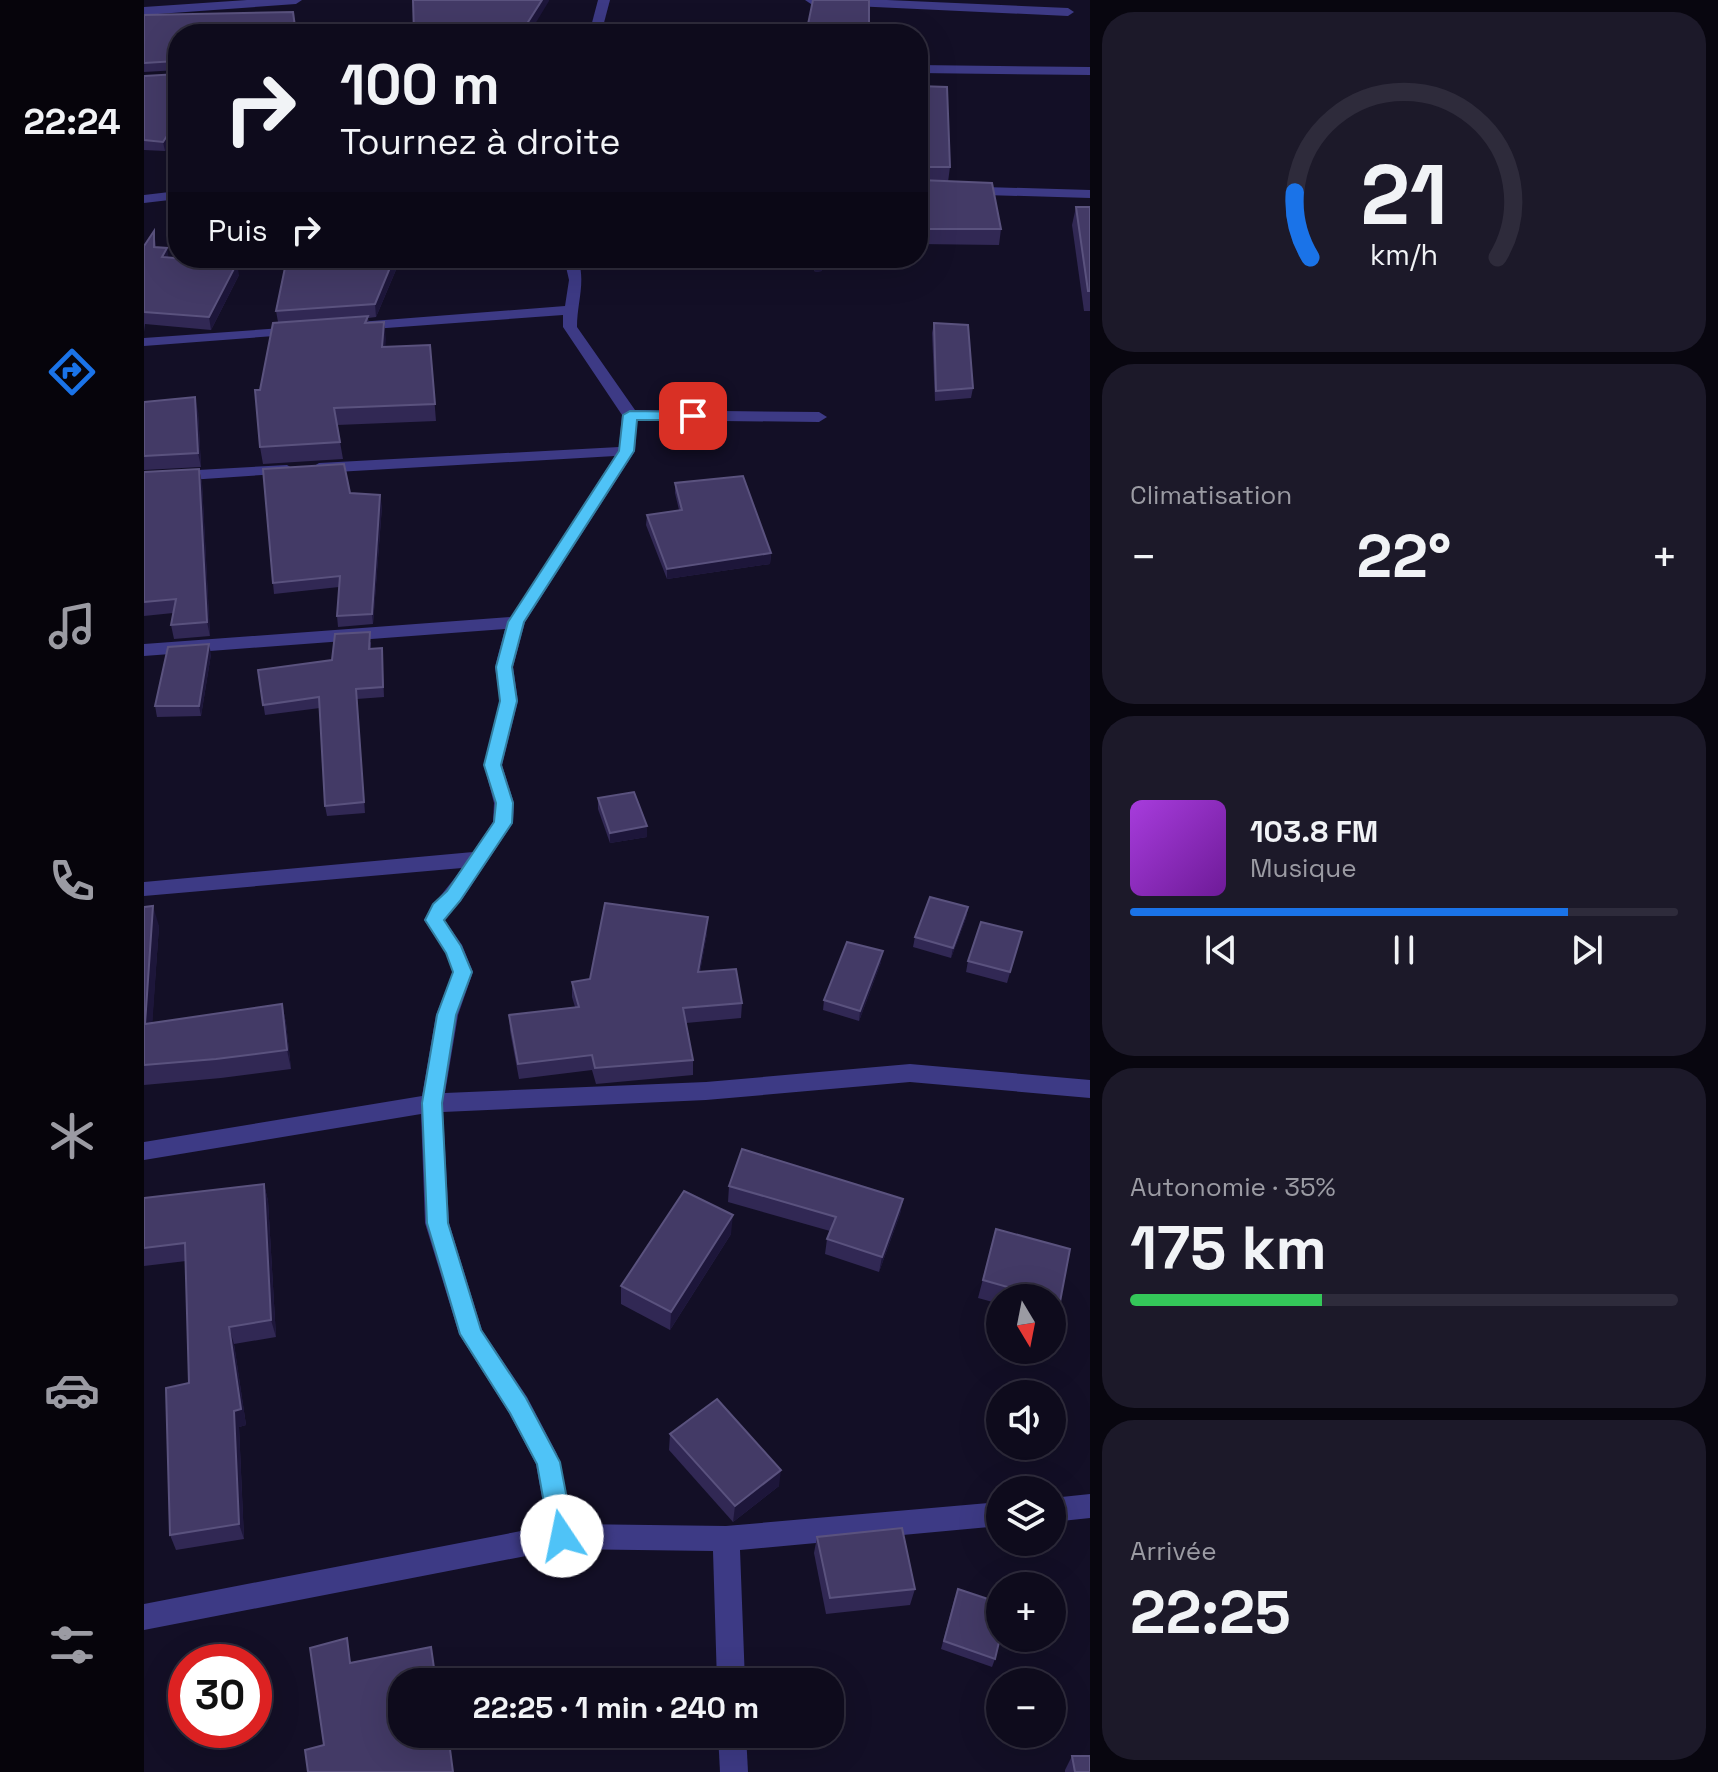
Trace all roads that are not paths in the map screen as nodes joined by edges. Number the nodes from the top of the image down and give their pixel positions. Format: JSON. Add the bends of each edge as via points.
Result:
{"nodes":[{"id":1,"x":296,"y":0,"type":"edge"},
{"id":2,"x":604,"y":0,"type":"edge"},
{"id":3,"x":811,"y":0,"type":"edge"},
{"id":4,"x":144,"y":11,"type":"edge"},
{"id":5,"x":1068,"y":12,"type":"dead end"},
{"id":6,"x":598,"y":24,"type":"edge"},
{"id":7,"x":928,"y":69,"type":"edge"},
{"id":8,"x":1090,"y":71,"type":"edge"},
{"id":9,"x":928,"y":189,"type":"edge"},
{"id":10,"x":1090,"y":194,"type":"edge"},
{"id":11,"x":168,"y":196,"type":"edge"},
{"id":12,"x":144,"y":199,"type":"edge"},
{"id":13,"x":573,"y":268,"type":"edge"},
{"id":14,"x":569,"y":310,"type":"junction"},
{"id":15,"x":349,"y":327,"type":"edge"},
{"id":16,"x":317,"y":329,"type":"edge"},
{"id":17,"x":144,"y":342,"type":"edge"},
{"id":18,"x":630,"y":415,"type":"junction"},
{"id":19,"x":819,"y":417,"type":"dead end"},
{"id":20,"x":627,"y":451,"type":"junction"},
{"id":21,"x":144,"y":478,"type":"edge"},
{"id":22,"x":516,"y":622,"type":"junction"},
{"id":23,"x":144,"y":650,"type":"edge"},
{"id":24,"x":480,"y":859,"type":"junction"},
{"id":25,"x":144,"y":889,"type":"edge"},
{"id":26,"x":1090,"y":1089,"type":"edge"},
{"id":27,"x":432,"y":1103,"type":"junction"},
{"id":28,"x":144,"y":1151,"type":"edge"},
{"id":29,"x":1090,"y":1506,"type":"edge"},
{"id":30,"x":1066,"y":1509,"type":"edge"},
{"id":31,"x":986,"y":1515,"type":"edge"},
{"id":32,"x":562,"y":1536,"type":"junction"},
{"id":33,"x":726,"y":1539,"type":"junction"},
{"id":34,"x":144,"y":1617,"type":"edge"},
{"id":35,"x":731,"y":1668,"type":"edge"},
{"id":36,"x":733,"y":1748,"type":"edge"},
{"id":37,"x":734,"y":1772,"type":"edge"}],
"edges":[{"from":1,"to":4,"type":"street"},
{"from":2,"to":6,"type":"street"},
{"from":3,"to":5,"type":"street"},
{"from":7,"to":8,"type":"street"},
{"from":9,"to":10,"type":"street"},
{"from":11,"to":12,"type":"street"},
{"from":13,"to":14,"type":"street","via":[[578,291]]},
{"from":14,"to":15,"type":"street"},
{"from":14,"to":18,"type":"street","via":[[570,327]]},
{"from":16,"to":17,"type":"street"},
{"from":18,"to":19,"type":"street"},
{"from":18,"to":20,"type":"street"},
{"from":20,"to":21,"type":"street"},
{"from":20,"to":22,"type":"street"},
{"from":22,"to":23,"type":"street"},
{"from":22,"to":24,"type":"street","via":[[504,667],[509,701],[493,765],[504,803],[503,823]]},
{"from":24,"to":25,"type":"street"},
{"from":24,"to":27,"type":"street","via":[[434,920],[463,972],[447,1015]]},
{"from":26,"to":27,"type":"street","via":[[910,1073],[706,1091]]},
{"from":27,"to":28,"type":"street"},
{"from":27,"to":32,"type":"street","via":[[437,1223],[471,1334],[548,1462]]},
{"from":29,"to":30,"type":"street"},
{"from":31,"to":33,"type":"street"},
{"from":32,"to":33,"type":"street"},
{"from":32,"to":34,"type":"street"},
{"from":33,"to":35,"type":"street"},
{"from":36,"to":37,"type":"street"}]}
